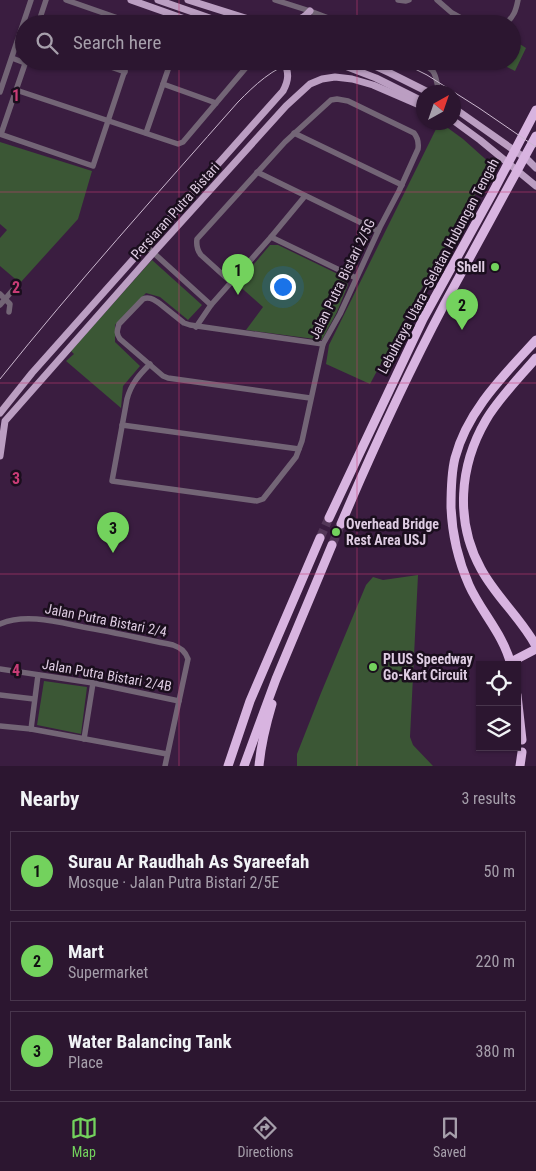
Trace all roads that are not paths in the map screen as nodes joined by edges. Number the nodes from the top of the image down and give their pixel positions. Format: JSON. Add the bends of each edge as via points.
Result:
{"nodes":[{"id":1,"x":31,"y":0,"type":"edge"},
{"id":2,"x":46,"y":0,"type":"edge"},
{"id":3,"x":66,"y":0,"type":"edge"},
{"id":4,"x":131,"y":0,"type":"edge"},
{"id":5,"x":158,"y":0,"type":"edge"},
{"id":6,"x":189,"y":0,"type":"edge"},
{"id":7,"x":275,"y":0,"type":"edge"},
{"id":8,"x":398,"y":0,"type":"edge"},
{"id":9,"x":409,"y":0,"type":"edge"},
{"id":10,"x":437,"y":0,"type":"edge"},
{"id":11,"x":518,"y":0,"type":"edge"},
{"id":12,"x":294,"y":3,"type":"edge"},
{"id":13,"x":310,"y":11,"type":"junction"},
{"id":14,"x":26,"y":15,"type":"edge"},
{"id":15,"x":41,"y":15,"type":"edge"},
{"id":16,"x":109,"y":15,"type":"edge"},
{"id":17,"x":174,"y":15,"type":"edge"},
{"id":18,"x":201,"y":15,"type":"edge"},
{"id":19,"x":236,"y":15,"type":"edge"},
{"id":20,"x":306,"y":15,"type":"edge"},
{"id":21,"x":320,"y":15,"type":"edge"},
{"id":22,"x":456,"y":15,"type":"edge"},
{"id":23,"x":514,"y":15,"type":"edge"},
{"id":24,"x":15,"y":49,"type":"edge"},
{"id":25,"x":12,"y":58,"type":"junction"},
{"id":26,"x":15,"y":59,"type":"edge"},
{"id":27,"x":23,"y":70,"type":"edge"},
{"id":28,"x":119,"y":70,"type":"edge"},
{"id":29,"x":168,"y":70,"type":"edge"},
{"id":30,"x":241,"y":70,"type":"edge"},
{"id":31,"x":287,"y":70,"type":"edge"},
{"id":32,"x":355,"y":70,"type":"edge"},
{"id":33,"x":384,"y":70,"type":"edge"},
{"id":34,"x":433,"y":70,"type":"edge"},
{"id":35,"x":125,"y":72,"type":"joint"},
{"id":36,"x":163,"y":84,"type":"junction"},
{"id":37,"x":438,"y":85,"type":"edge"},
{"id":38,"x":416,"y":86,"type":"edge"},
{"id":39,"x":16,"y":90,"type":"junction"},
{"id":40,"x":0,"y":92,"type":"edge"},
{"id":41,"x":416,"y":98,"type":"edge"},
{"id":42,"x":416,"y":103,"type":"edge"},
{"id":43,"x":216,"y":104,"type":"junction"},
{"id":44,"x":536,"y":110,"type":"edge"},
{"id":45,"x":461,"y":113,"type":"edge"},
{"id":46,"x":108,"y":120,"type":"junction"},
{"id":47,"x":461,"y":126,"type":"edge"},
{"id":48,"x":146,"y":133,"type":"junction"},
{"id":49,"x":294,"y":133,"type":"junction"},
{"id":50,"x":1,"y":134,"type":"edge"},
{"id":51,"x":536,"y":136,"type":"edge"},
{"id":52,"x":528,"y":160,"type":"junction"},
{"id":53,"x":536,"y":163,"type":"edge"},
{"id":54,"x":536,"y":168,"type":"edge"},
{"id":55,"x":257,"y":172,"type":"junction"},
{"id":56,"x":402,"y":185,"type":"junction"},
{"id":57,"x":536,"y":186,"type":"edge"},
{"id":58,"x":305,"y":196,"type":"junction"},
{"id":59,"x":378,"y":231,"type":"junction"},
{"id":60,"x":272,"y":237,"type":"junction"},
{"id":61,"x":146,"y":246,"type":"junction"},
{"id":62,"x":154,"y":252,"type":"junction"},
{"id":63,"x":356,"y":278,"type":"junction"},
{"id":64,"x":232,"y":283,"type":"junction"},
{"id":65,"x":12,"y":291,"type":"dead end"},
{"id":66,"x":0,"y":294,"type":"edge"},
{"id":67,"x":5,"y":299,"type":"junction"},
{"id":68,"x":0,"y":305,"type":"edge"},
{"id":69,"x":211,"y":305,"type":"junction"},
{"id":70,"x":9,"y":312,"type":"dead end"},
{"id":71,"x":196,"y":327,"type":"junction"},
{"id":72,"x":536,"y":340,"type":"edge"},
{"id":73,"x":323,"y":344,"type":"junction"},
{"id":74,"x":536,"y":358,"type":"edge"},
{"id":75,"x":150,"y":364,"type":"junction"},
{"id":76,"x":310,"y":398,"type":"junction"},
{"id":77,"x":0,"y":413,"type":"edge"},
{"id":78,"x":122,"y":425,"type":"junction"},
{"id":79,"x":299,"y":449,"type":"junction"},
{"id":80,"x":0,"y":456,"type":"edge"},
{"id":81,"x":329,"y":518,"type":"tunnel mouth"},
{"id":82,"x":341,"y":524,"type":"tunnel mouth"},
{"id":83,"x":320,"y":538,"type":"tunnel mouth"},
{"id":84,"x":332,"y":545,"type":"tunnel mouth"},
{"id":85,"x":0,"y":624,"type":"edge"},
{"id":86,"x":536,"y":648,"type":"edge"},
{"id":87,"x":510,"y":661,"type":"edge"},
{"id":88,"x":514,"y":661,"type":"edge"},
{"id":89,"x":0,"y":669,"type":"edge"},
{"id":90,"x":38,"y":675,"type":"junction"},
{"id":91,"x":276,"y":679,"type":"junction"},
{"id":92,"x":93,"y":683,"type":"junction"},
{"id":93,"x":0,"y":696,"type":"edge"},
{"id":94,"x":34,"y":700,"type":"junction"},
{"id":95,"x":179,"y":701,"type":"junction"},
{"id":96,"x":518,"y":706,"type":"edge"},
{"id":97,"x":0,"y":726,"type":"edge"},
{"id":98,"x":31,"y":729,"type":"junction"},
{"id":99,"x":84,"y":739,"type":"junction"},
{"id":100,"x":522,"y":740,"type":"dead end"},
{"id":101,"x":522,"y":752,"type":"dead end"},
{"id":102,"x":167,"y":754,"type":"junction"},
{"id":103,"x":165,"y":766,"type":"edge"},
{"id":104,"x":228,"y":766,"type":"edge"},
{"id":105,"x":244,"y":766,"type":"edge"},
{"id":106,"x":259,"y":766,"type":"edge"},
{"id":107,"x":520,"y":766,"type":"edge"}],
"edges":[{"from":1,"to":14,"type":"street"},
{"from":2,"to":15,"type":"street"},
{"from":3,"to":16,"type":"street"},
{"from":4,"to":17,"type":"main road"},
{"from":5,"to":18,"type":"main road"},
{"from":6,"to":19,"type":"main road"},
{"from":7,"to":12,"type":"street"},
{"from":8,"to":9,"type":"street"},
{"from":10,"to":22,"type":"street"},
{"from":11,"to":23,"type":"street"},
{"from":12,"to":13,"type":"street"},
{"from":13,"to":20,"type":"main road"},
{"from":13,"to":21,"type":"street"},
{"from":24,"to":25,"type":"street"},
{"from":25,"to":26,"type":"street"},
{"from":25,"to":40,"type":"street"},
{"from":27,"to":39,"type":"street"},
{"from":28,"to":35,"type":"street"},
{"from":29,"to":36,"type":"street"},
{"from":30,"to":43,"type":"street"},
{"from":31,"to":61,"type":"main road","name":"Persiaran Putra Bistari","via":[[288,83],[283,90]]},
{"from":32,"to":41,"type":"main road"},
{"from":33,"to":38,"type":"main road"},
{"from":34,"to":37,"type":"street"},
{"from":35,"to":46,"type":"street"},
{"from":36,"to":43,"type":"street"},
{"from":36,"to":48,"type":"street"},
{"from":39,"to":46,"type":"street"},
{"from":39,"to":50,"type":"street"},
{"from":42,"to":62,"type":"main road","name":"Persiaran Putra Bistari","via":[[373,84],[352,79],[322,79],[310,84],[286,106]]},
{"from":43,"to":48,"type":"street","via":[[183,142],[178,144]]},
{"from":44,"to":81,"type":"highway","name":"Lebuhraya Utara–Selatan Hubungan Tengah","via":[[423,319]]},
{"from":45,"to":52,"type":"main road"},
{"from":46,"to":48,"type":"street"},
{"from":46,"to":50,"type":"street","via":[[92,166]]},
{"from":47,"to":57,"type":"main road"},
{"from":49,"to":55,"type":"street"},
{"from":49,"to":56,"type":"street"},
{"from":49,"to":56,"type":"street","name":"Jalan Putra Bistari 2/5G","via":[[331,100],[348,101],[414,133],[418,138],[418,149]]},
{"from":51,"to":82,"type":"highway","name":"Lebuhraya Utara–Selatan Hubungan Tengah","via":[[415,362]]},
{"from":52,"to":53,"type":"main road"},
{"from":52,"to":54,"type":"main road"},
{"from":55,"to":58,"type":"street"},
{"from":55,"to":64,"type":"street","via":[[197,240],[197,250],[201,255]]},
{"from":56,"to":59,"type":"street","name":"Jalan Putra Bistari 2/5G"},
{"from":58,"to":59,"type":"street"},
{"from":58,"to":60,"type":"street"},
{"from":59,"to":63,"type":"street","name":"Jalan Putra Bistari 2/5G"},
{"from":60,"to":63,"type":"street"},
{"from":60,"to":64,"type":"street"},
{"from":61,"to":62,"type":"street"},
{"from":61,"to":77,"type":"main road","name":"Persiaran Putra Bistari"},
{"from":62,"to":69,"type":"street"},
{"from":62,"to":80,"type":"main road","name":"Persiaran Putra Bistari","via":[[5,421]]},
{"from":63,"to":73,"type":"street","name":"Jalan Putra Bistari 2/5G"},
{"from":64,"to":69,"type":"street"},
{"from":65,"to":67,"type":"street"},
{"from":66,"to":67,"type":"street"},
{"from":67,"to":68,"type":"street"},
{"from":67,"to":70,"type":"street","via":[[10,304]]},
{"from":69,"to":71,"type":"street"},
{"from":71,"to":73,"type":"street"},
{"from":71,"to":75,"type":"street","via":[[184,323],[155,300],[143,299],[120,324],[116,334]]},
{"from":72,"to":87,"type":"highway","via":[[475,413],[457,452],[451,484],[452,520],[463,570]]},
{"from":73,"to":76,"type":"street","name":"Jalan Putra Bistari 2/5G"},
{"from":74,"to":86,"type":"highway","via":[[486,419],[471,452],[463,498],[466,529],[474,556]]},
{"from":75,"to":76,"type":"street","via":[[168,378]]},
{"from":75,"to":78,"type":"street","via":[[130,389]]},
{"from":76,"to":79,"type":"street","name":"Jalan Putra Bistari 2/5G"},
{"from":78,"to":79,"type":"street"},
{"from":78,"to":79,"type":"street","name":"Jalan Putra Bistari 2/5G","via":[[112,481],[257,501],[263,500]]},
{"from":83,"to":104,"type":"highway","via":[[250,701]]},
{"from":84,"to":91,"type":"highway"},
{"from":85,"to":95,"type":"street","name":"Jalan Putra Bistari 2/4","via":[[41,620],[178,647],[188,660]]},
{"from":86,"to":88,"type":"highway"},
{"from":89,"to":90,"type":"street","name":"Jalan Putra Bistari 2/4B"},
{"from":90,"to":92,"type":"street","name":"Jalan Putra Bistari 2/4B"},
{"from":90,"to":94,"type":"street"},
{"from":91,"to":105,"type":"highway"},
{"from":91,"to":106,"type":"highway"},
{"from":92,"to":95,"type":"street","name":"Jalan Putra Bistari 2/4B"},
{"from":92,"to":99,"type":"street"},
{"from":93,"to":94,"type":"street"},
{"from":94,"to":98,"type":"street"},
{"from":95,"to":102,"type":"street","name":"Jalan Putra Bistari 2/4"},
{"from":96,"to":100,"type":"highway"},
{"from":97,"to":98,"type":"street"},
{"from":98,"to":99,"type":"street"},
{"from":99,"to":102,"type":"street"},
{"from":101,"to":107,"type":"highway"},
{"from":102,"to":103,"type":"street","name":"Jalan Putra Bistari 2/4"}]}
